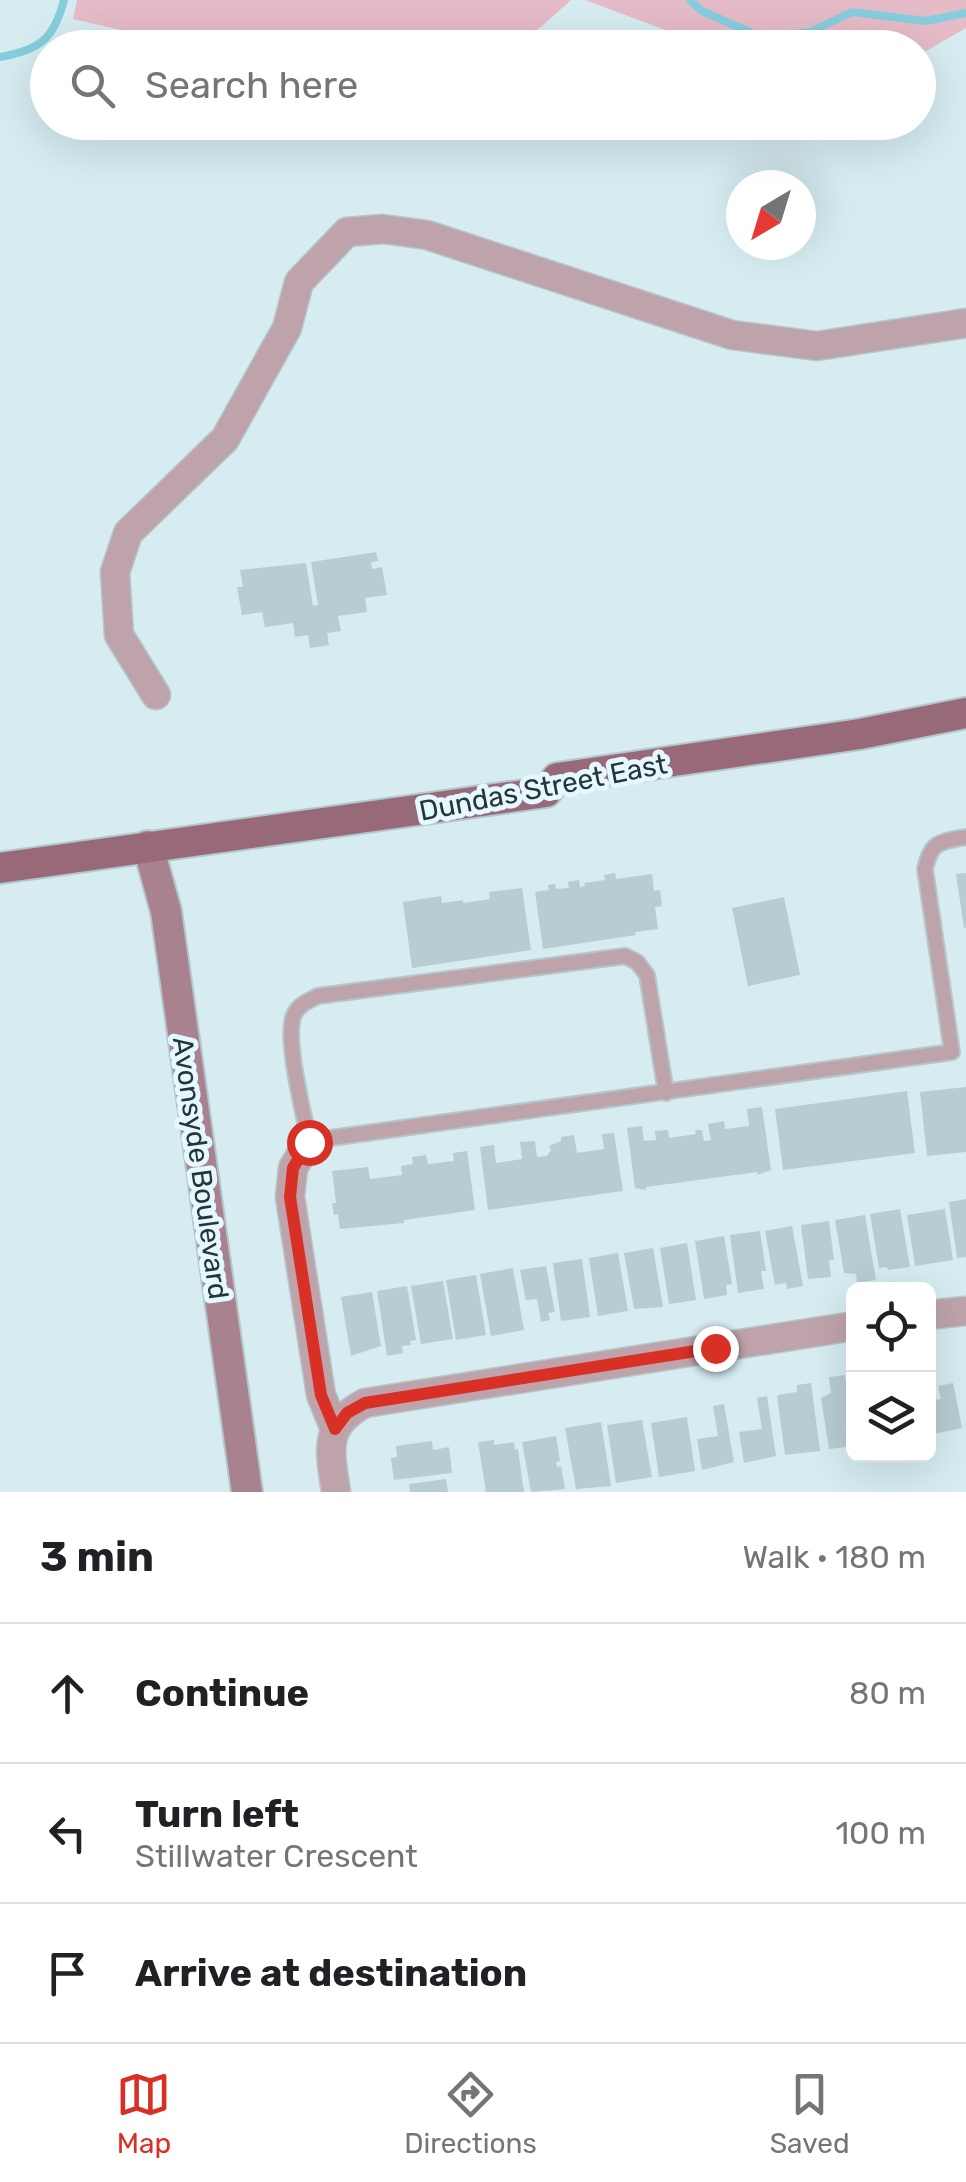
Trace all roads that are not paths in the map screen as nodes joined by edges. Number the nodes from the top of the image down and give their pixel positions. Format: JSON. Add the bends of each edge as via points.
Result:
{"nodes":[{"id":1,"x":966,"y":323,"type":"edge"},
{"id":2,"x":156,"y":695,"type":"dead end"},
{"id":3,"x":966,"y":713,"type":"edge"},
{"id":4,"x":966,"y":838,"type":"edge"},
{"id":5,"x":148,"y":846,"type":"junction"},
{"id":6,"x":0,"y":868,"type":"edge"},
{"id":7,"x":959,"y":1051,"type":"edge"},
{"id":8,"x":666,"y":1092,"type":"junction"},
{"id":9,"x":309,"y":1142,"type":"junction"},
{"id":10,"x":966,"y":1311,"type":"edge"},
{"id":11,"x":936,"y":1314,"type":"edge"},
{"id":12,"x":846,"y":1327,"type":"edge"},
{"id":13,"x":335,"y":1429,"type":"junction"},
{"id":14,"x":246,"y":1492,"type":"edge"},
{"id":15,"x":336,"y":1492,"type":"edge"}],
"edges":[{"from":1,"to":2,"type":"street","via":[[817,346],[732,335],[428,236],[347,232],[299,282],[287,328],[226,439],[128,533],[115,572],[120,635]]},
{"from":3,"to":5,"type":"main road","name":"Dundas Street East","via":[[557,778],[546,792]]},
{"from":4,"to":7,"type":"lane","via":[[939,842],[926,869]]},
{"from":5,"to":6,"type":"main road","name":"Dundas Street East"},
{"from":5,"to":14,"type":"main road","name":"Avonsyde Boulevard","via":[[166,911]]},
{"from":7,"to":8,"type":"lane"},
{"from":8,"to":9,"type":"lane"},
{"from":8,"to":9,"type":"lane","via":[[648,975],[624,956],[337,993],[303,1003],[290,1031]]},
{"from":9,"to":13,"type":"street","via":[[293,1168],[290,1197],[321,1395]]},
{"from":10,"to":11,"type":"street"},
{"from":12,"to":13,"type":"street","via":[[365,1403]]},
{"from":13,"to":15,"type":"street","via":[[330,1451]]}]}
